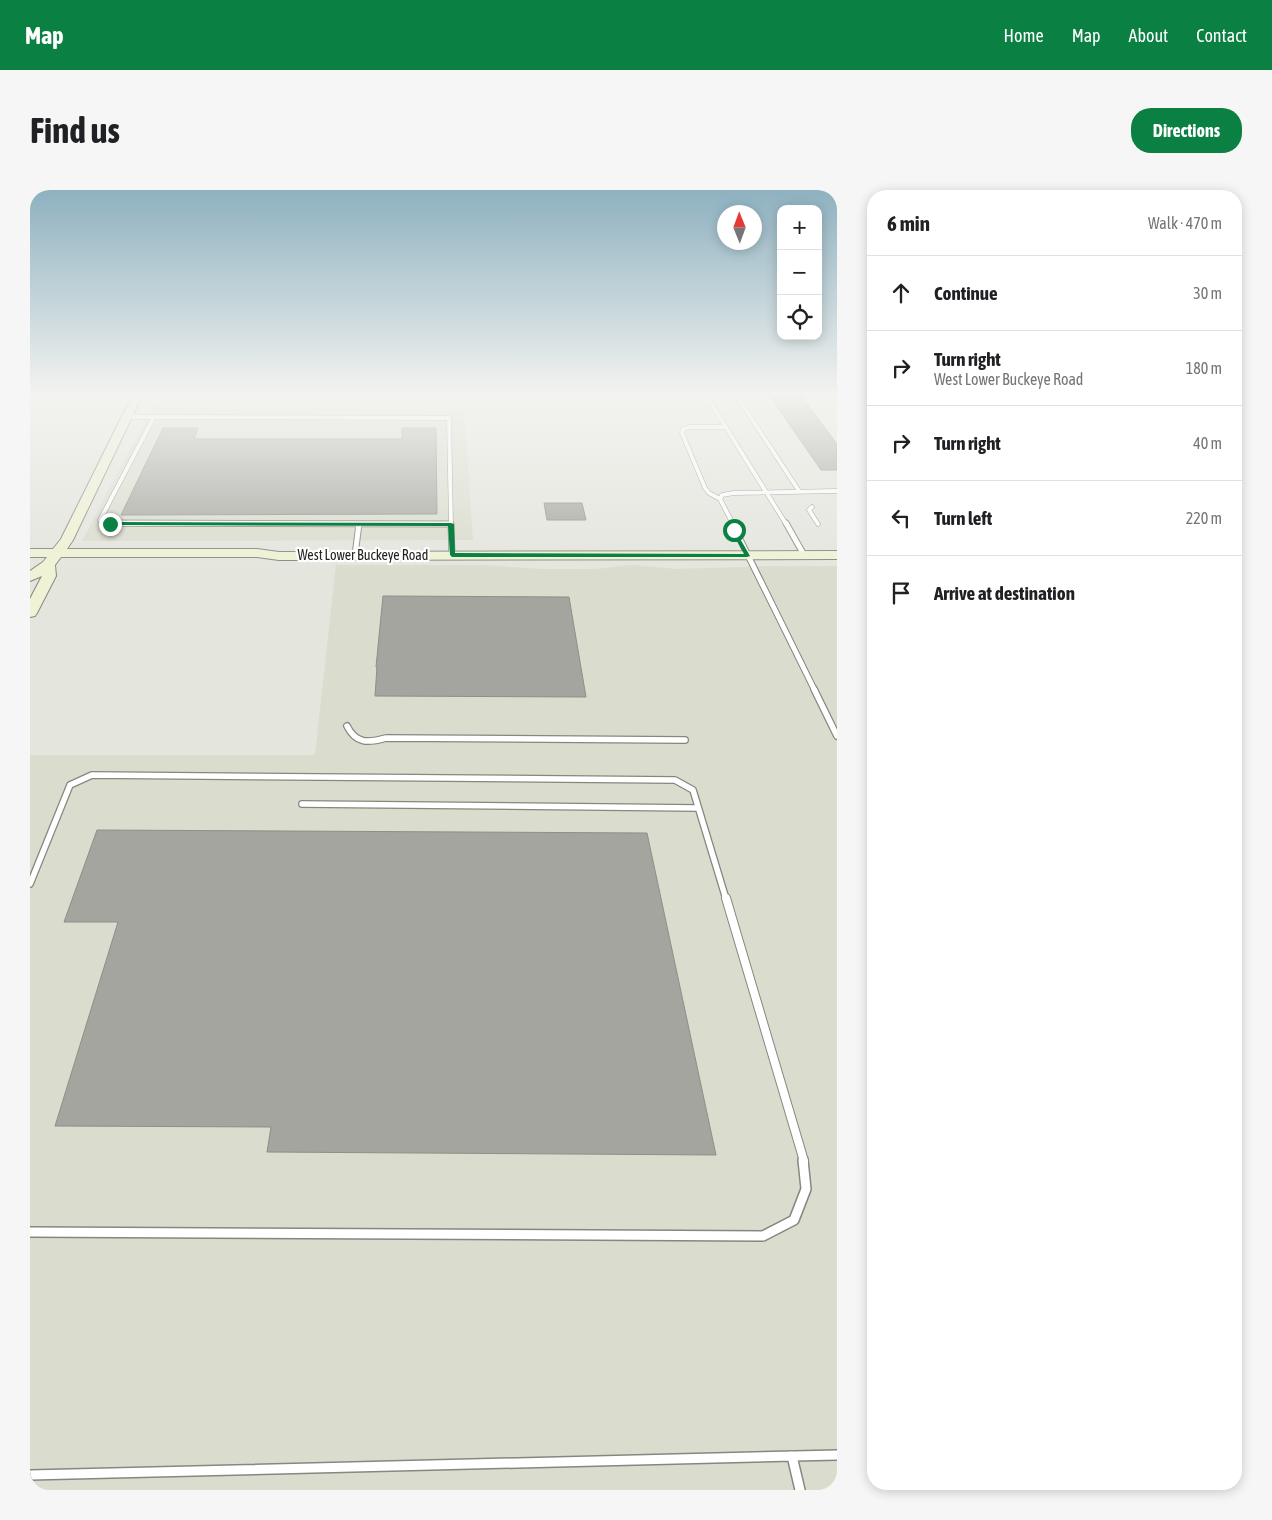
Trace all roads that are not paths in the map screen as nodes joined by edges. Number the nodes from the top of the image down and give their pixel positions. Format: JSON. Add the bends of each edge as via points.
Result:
{"nodes":[{"id":1,"x":110,"y":453,"type":"edge"},
{"id":2,"x":135,"y":453,"type":"edge"},
{"id":3,"x":450,"y":453,"type":"edge"},
{"id":4,"x":690,"y":453,"type":"edge"},
{"id":5,"x":742,"y":453,"type":"edge"},
{"id":6,"x":774,"y":453,"type":"edge"},
{"id":7,"x":767,"y":491,"type":"junction"},
{"id":8,"x":799,"y":491,"type":"junction"},
{"id":9,"x":837,"y":491,"type":"edge"},
{"id":10,"x":720,"y":499,"type":"junction"},
{"id":11,"x":812,"y":507,"type":"dead end"},
{"id":12,"x":360,"y":524,"type":"junction"},
{"id":13,"x":451,"y":524,"type":"junction"},
{"id":14,"x":818,"y":524,"type":"dead end"},
{"id":15,"x":30,"y":553,"type":"edge"},
{"id":16,"x":57,"y":553,"type":"junction"},
{"id":17,"x":355,"y":555,"type":"junction"},
{"id":18,"x":452,"y":555,"type":"junction"},
{"id":19,"x":804,"y":555,"type":"junction"},
{"id":20,"x":837,"y":555,"type":"edge"},
{"id":21,"x":280,"y":556,"type":"junction"},
{"id":22,"x":747,"y":556,"type":"junction"},
{"id":23,"x":30,"y":565,"type":"edge"},
{"id":24,"x":48,"y":565,"type":"junction"},
{"id":25,"x":30,"y":577,"type":"edge"},
{"id":26,"x":30,"y":613,"type":"edge"},
{"id":27,"x":347,"y":726,"type":"dead end"},
{"id":28,"x":837,"y":736,"type":"edge"},
{"id":29,"x":685,"y":740,"type":"dead end"},
{"id":30,"x":302,"y":804,"type":"dead end"},
{"id":31,"x":698,"y":808,"type":"junction"},
{"id":32,"x":30,"y":884,"type":"edge"},
{"id":33,"x":30,"y":1232,"type":"edge"},
{"id":34,"x":837,"y":1455,"type":"edge"},
{"id":35,"x":792,"y":1456,"type":"junction"},
{"id":36,"x":30,"y":1475,"type":"edge"},
{"id":37,"x":800,"y":1490,"type":"edge"}],
"edges":[{"from":1,"to":16,"type":"main road","via":[[67,540]]},
{"from":2,"to":12,"type":"lane","via":[[100,520],[110,524]]},
{"from":3,"to":13,"type":"lane"},
{"from":4,"to":10,"type":"lane","via":[[705,488]]},
{"from":5,"to":7,"type":"lane"},
{"from":6,"to":8,"type":"lane"},
{"from":7,"to":8,"type":"lane"},
{"from":7,"to":10,"type":"lane","via":[[727,494]]},
{"from":7,"to":19,"type":"lane"},
{"from":8,"to":9,"type":"lane"},
{"from":10,"to":22,"type":"lane"},
{"from":11,"to":14,"type":"lane","via":[[810,510]]},
{"from":12,"to":13,"type":"lane"},
{"from":12,"to":17,"type":"lane"},
{"from":13,"to":18,"type":"lane"},
{"from":15,"to":16,"type":"main road","name":"West Lower Buckeye Road"},
{"from":16,"to":21,"type":"main road","name":"West Lower Buckeye Road","via":[[257,553]]},
{"from":16,"to":24,"type":"main road"},
{"from":17,"to":18,"type":"main road","name":"West Lower Buckeye Road"},
{"from":17,"to":21,"type":"main road","name":"West Lower Buckeye Road"},
{"from":18,"to":22,"type":"main road","name":"West Lower Buckeye Road"},
{"from":19,"to":20,"type":"main road","name":"West Lower Buckeye Road"},
{"from":19,"to":22,"type":"main road","name":"West Lower Buckeye Road"},
{"from":21,"to":24,"type":"main road","name":"West Lower Buckeye Road","via":[[264,563]]},
{"from":22,"to":28,"type":"lane"},
{"from":23,"to":24,"type":"main road","name":"West Lower Buckeye Road"},
{"from":24,"to":25,"type":"main road"},
{"from":24,"to":26,"type":"main road","via":[[49,576]]},
{"from":27,"to":29,"type":"lane","via":[[357,741],[370,743],[386,738]]},
{"from":30,"to":31,"type":"lane"},
{"from":31,"to":32,"type":"lane","via":[[693,790],[675,780],[92,775],[70,785]]},
{"from":31,"to":33,"type":"lane","via":[[803,1156],[806,1189],[794,1220],[763,1236]]},
{"from":34,"to":35,"type":"lane"},
{"from":35,"to":36,"type":"lane"},
{"from":35,"to":37,"type":"lane"}]}
